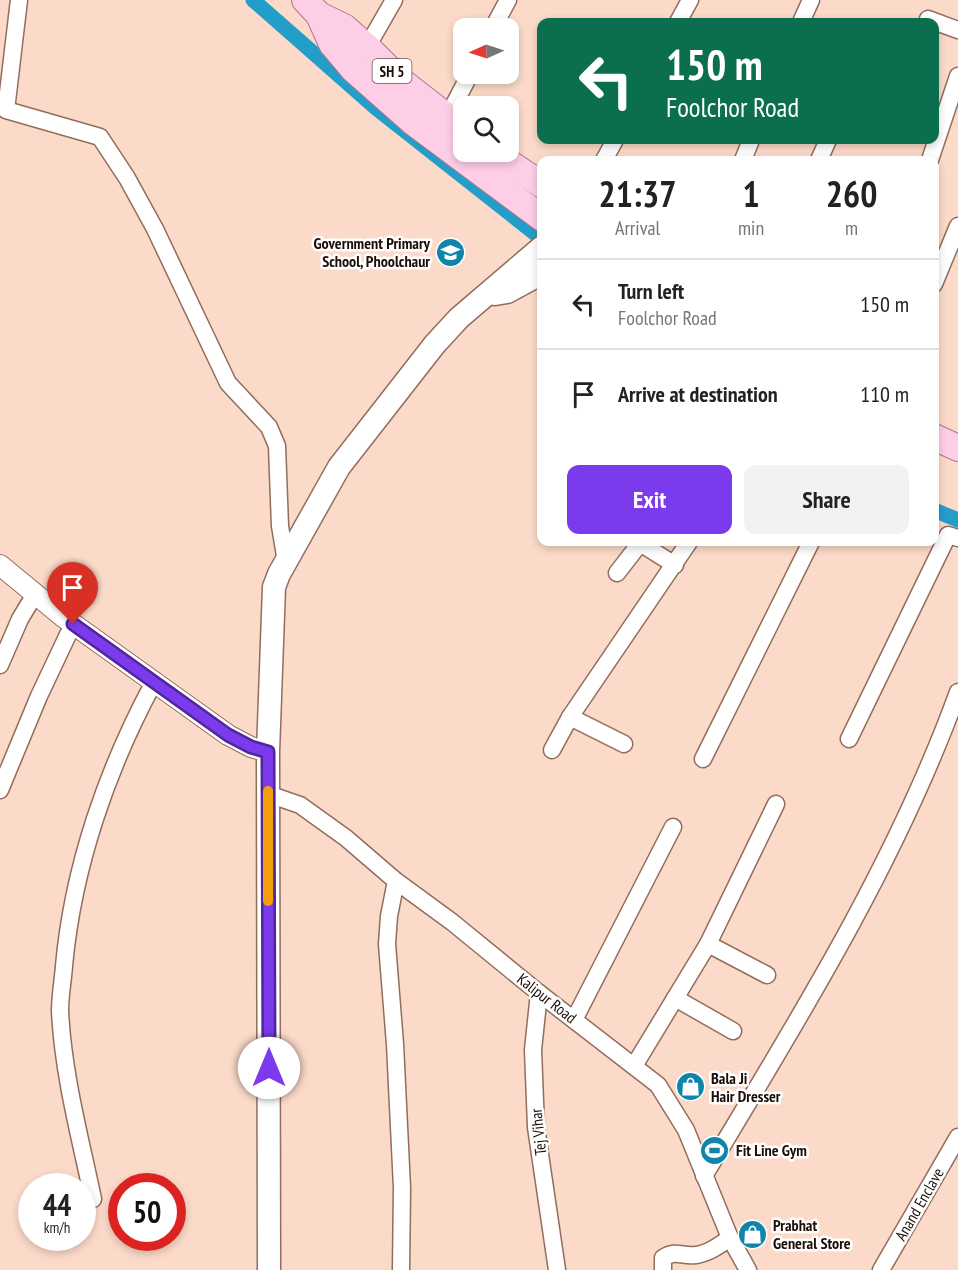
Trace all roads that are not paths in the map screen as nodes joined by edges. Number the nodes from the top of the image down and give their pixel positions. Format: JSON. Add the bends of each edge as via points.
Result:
{"nodes":[{"id":1,"x":19,"y":0,"type":"edge"},
{"id":2,"x":394,"y":0,"type":"edge"},
{"id":3,"x":508,"y":0,"type":"edge"},
{"id":4,"x":690,"y":0,"type":"edge"},
{"id":5,"x":811,"y":0,"type":"edge"},
{"id":6,"x":312,"y":8,"type":"edge"},
{"id":7,"x":498,"y":18,"type":"edge"},
{"id":8,"x":680,"y":18,"type":"edge"},
{"id":9,"x":803,"y":18,"type":"edge"},
{"id":10,"x":939,"y":23,"type":"edge"},
{"id":11,"x":958,"y":30,"type":"edge"},
{"id":12,"x":367,"y":46,"type":"junction"},
{"id":13,"x":958,"y":76,"type":"edge"},
{"id":14,"x":453,"y":122,"type":"edge"},
{"id":15,"x":939,"y":133,"type":"edge"},
{"id":16,"x":508,"y":162,"type":"edge"},
{"id":17,"x":537,"y":182,"type":"edge"},
{"id":18,"x":537,"y":214,"type":"edge"},
{"id":19,"x":958,"y":226,"type":"edge"},
{"id":20,"x":537,"y":251,"type":"edge"},
{"id":21,"x":939,"y":272,"type":"edge"},
{"id":22,"x":537,"y":276,"type":"edge"},
{"id":23,"x":484,"y":297,"type":"junction"},
{"id":24,"x":958,"y":537,"type":"edge"},
{"id":25,"x":637,"y":546,"type":"edge"},
{"id":26,"x":646,"y":546,"type":"edge"},
{"id":27,"x":687,"y":546,"type":"edge"},
{"id":28,"x":809,"y":546,"type":"edge"},
{"id":29,"x":286,"y":562,"type":"junction"},
{"id":30,"x":0,"y":565,"type":"edge"},
{"id":31,"x":675,"y":565,"type":"junction"},
{"id":32,"x":617,"y":573,"type":"dead end"},
{"id":33,"x":35,"y":594,"type":"junction"},
{"id":34,"x":73,"y":624,"type":"junction"},
{"id":35,"x":0,"y":665,"type":"edge"},
{"id":36,"x":154,"y":682,"type":"junction"},
{"id":37,"x":958,"y":692,"type":"edge"},
{"id":38,"x":570,"y":717,"type":"junction"},
{"id":39,"x":849,"y":739,"type":"dead end"},
{"id":40,"x":624,"y":744,"type":"dead end"},
{"id":41,"x":552,"y":750,"type":"dead end"},
{"id":42,"x":268,"y":752,"type":"junction"},
{"id":43,"x":703,"y":759,"type":"dead end"},
{"id":44,"x":0,"y":790,"type":"edge"},
{"id":45,"x":268,"y":794,"type":"junction"},
{"id":46,"x":776,"y":804,"type":"dead end"},
{"id":47,"x":673,"y":827,"type":"dead end"},
{"id":48,"x":396,"y":881,"type":"junction"},
{"id":49,"x":708,"y":944,"type":"junction"},
{"id":50,"x":767,"y":975,"type":"dead end"},
{"id":51,"x":539,"y":993,"type":"junction"},
{"id":52,"x":675,"y":998,"type":"junction"},
{"id":53,"x":574,"y":1020,"type":"junction"},
{"id":54,"x":733,"y":1031,"type":"dead end"},
{"id":55,"x":634,"y":1066,"type":"junction"},
{"id":56,"x":958,"y":1137,"type":"edge"},
{"id":57,"x":88,"y":1173,"type":"edge"},
{"id":58,"x":704,"y":1176,"type":"junction"},
{"id":59,"x":730,"y":1238,"type":"junction"},
{"id":60,"x":269,"y":1270,"type":"edge"},
{"id":61,"x":401,"y":1270,"type":"edge"},
{"id":62,"x":557,"y":1270,"type":"edge"},
{"id":63,"x":663,"y":1270,"type":"edge"},
{"id":64,"x":748,"y":1270,"type":"edge"},
{"id":65,"x":880,"y":1270,"type":"edge"}],
"edges":[{"from":1,"to":29,"type":"street","via":[[6,110],[100,138],[127,178],[155,228],[228,383],[269,427],[277,446],[280,526]]},
{"from":2,"to":12,"type":"street"},
{"from":3,"to":7,"type":"street"},
{"from":4,"to":8,"type":"street"},
{"from":5,"to":9,"type":"street"},
{"from":6,"to":12,"type":"main road","number":"SH 5"},
{"from":6,"to":18,"type":"main road","via":[[332,44],[353,69],[413,122]]},
{"from":10,"to":11,"type":"street"},
{"from":12,"to":14,"type":"main road","number":"SH 5","via":[[401,81]]},
{"from":13,"to":15,"type":"street"},
{"from":16,"to":17,"type":"main road"},
{"from":19,"to":21,"type":"street"},
{"from":20,"to":23,"type":"main road"},
{"from":22,"to":23,"type":"main road","via":[[507,292]]},
{"from":23,"to":29,"type":"main road","via":[[435,344],[339,467]]},
{"from":24,"to":39,"type":"street","via":[[948,535]]},
{"from":25,"to":32,"type":"street"},
{"from":26,"to":31,"type":"street"},
{"from":27,"to":31,"type":"street"},
{"from":28,"to":43,"type":"street"},
{"from":29,"to":42,"type":"main road","via":[[274,587]]},
{"from":30,"to":33,"type":"street"},
{"from":31,"to":38,"type":"street"},
{"from":33,"to":34,"type":"street"},
{"from":33,"to":35,"type":"street"},
{"from":34,"to":36,"type":"street"},
{"from":34,"to":44,"type":"street"},
{"from":36,"to":42,"type":"street","via":[[228,735]]},
{"from":36,"to":57,"type":"street","via":[[132,723],[92,825],[68,925],[60,1010]]},
{"from":37,"to":58,"type":"street","via":[[900,832],[796,1024]]},
{"from":38,"to":40,"type":"street"},
{"from":38,"to":41,"type":"street"},
{"from":42,"to":45,"type":"main road"},
{"from":45,"to":48,"type":"street","name":"Kalipur Road","via":[[300,805]]},
{"from":45,"to":60,"type":"main road"},
{"from":46,"to":49,"type":"street"},
{"from":47,"to":53,"type":"street"},
{"from":48,"to":51,"type":"street","name":"Kalipur Road"},
{"from":48,"to":61,"type":"street","via":[[387,944],[395,1033]]},
{"from":49,"to":50,"type":"street"},
{"from":49,"to":52,"type":"street"},
{"from":51,"to":53,"type":"street","name":"Kalipur Road"},
{"from":51,"to":62,"type":"street","name":"Tej Vihar","via":[[533,1050],[536,1127]]},
{"from":52,"to":54,"type":"street"},
{"from":52,"to":55,"type":"street"},
{"from":53,"to":55,"type":"street","name":"Kalipur Road"},
{"from":55,"to":58,"type":"street","name":"Kalipur Road","via":[[658,1085],[686,1130]]},
{"from":56,"to":65,"type":"street","name":"Anand Enclave"},
{"from":58,"to":59,"type":"street","name":"Kalipur Road"},
{"from":59,"to":63,"type":"street","via":[[694,1255],[672,1252],[663,1258]]},
{"from":59,"to":64,"type":"street","name":"Kalipur Road"}]}
